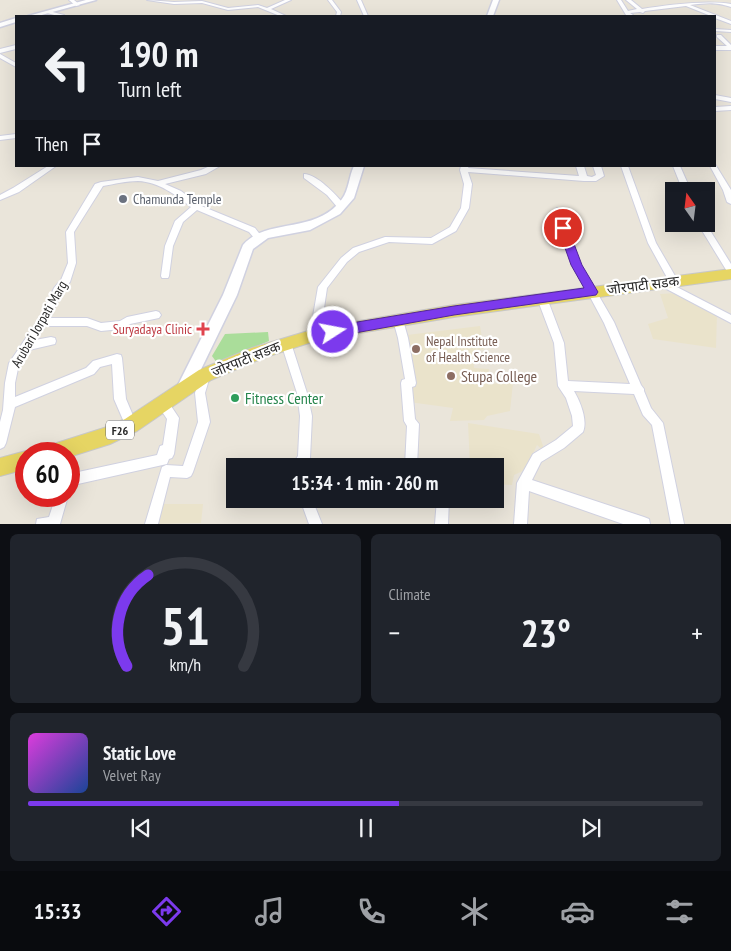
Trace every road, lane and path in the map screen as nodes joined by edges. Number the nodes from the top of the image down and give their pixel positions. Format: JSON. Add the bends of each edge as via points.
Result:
{"nodes":[{"id":1,"x":71,"y":0,"type":"edge"},
{"id":2,"x":93,"y":0,"type":"edge"},
{"id":3,"x":149,"y":0,"type":"edge"},
{"id":4,"x":290,"y":0,"type":"edge"},
{"id":5,"x":330,"y":0,"type":"edge"},
{"id":6,"x":359,"y":0,"type":"edge"},
{"id":7,"x":496,"y":0,"type":"edge"},
{"id":8,"x":619,"y":0,"type":"edge"},
{"id":9,"x":628,"y":0,"type":"edge"},
{"id":10,"x":78,"y":5,"type":"junction"},
{"id":11,"x":686,"y":5,"type":"junction"},
{"id":12,"x":731,"y":6,"type":"edge"},
{"id":13,"x":271,"y":11,"type":"junction"},
{"id":14,"x":49,"y":12,"type":"junction"},
{"id":15,"x":643,"y":12,"type":"junction"},
{"id":16,"x":628,"y":14,"type":"edge"},
{"id":17,"x":35,"y":15,"type":"edge"},
{"id":18,"x":59,"y":15,"type":"edge"},
{"id":19,"x":269,"y":15,"type":"edge"},
{"id":20,"x":281,"y":15,"type":"edge"},
{"id":21,"x":338,"y":15,"type":"edge"},
{"id":22,"x":366,"y":15,"type":"edge"},
{"id":23,"x":490,"y":15,"type":"edge"},
{"id":24,"x":712,"y":15,"type":"edge"},
{"id":25,"x":716,"y":16,"type":"edge"},
{"id":26,"x":15,"y":20,"type":"edge"},
{"id":27,"x":731,"y":23,"type":"edge"},
{"id":28,"x":0,"y":25,"type":"edge"},
{"id":29,"x":716,"y":30,"type":"edge"},
{"id":30,"x":731,"y":31,"type":"edge"},
{"id":31,"x":717,"y":36,"type":"edge"},
{"id":32,"x":731,"y":37,"type":"edge"},
{"id":33,"x":15,"y":47,"type":"edge"},
{"id":34,"x":716,"y":48,"type":"edge"},
{"id":35,"x":731,"y":48,"type":"edge"},
{"id":36,"x":0,"y":51,"type":"edge"},
{"id":37,"x":0,"y":56,"type":"edge"},
{"id":38,"x":15,"y":64,"type":"edge"},
{"id":39,"x":716,"y":97,"type":"edge"},
{"id":40,"x":731,"y":100,"type":"edge"},
{"id":41,"x":731,"y":108,"type":"edge"},
{"id":42,"x":716,"y":110,"type":"edge"},
{"id":43,"x":15,"y":136,"type":"edge"},
{"id":44,"x":0,"y":138,"type":"edge"},
{"id":45,"x":51,"y":167,"type":"edge"},
{"id":46,"x":215,"y":167,"type":"edge"},
{"id":47,"x":358,"y":167,"type":"edge"},
{"id":48,"x":580,"y":167,"type":"edge"},
{"id":49,"x":597,"y":167,"type":"edge"},
{"id":50,"x":624,"y":167,"type":"edge"},
{"id":51,"x":676,"y":167,"type":"edge"},
{"id":52,"x":714,"y":167,"type":"edge"},
{"id":53,"x":464,"y":168,"type":"edge"},
{"id":54,"x":307,"y":176,"type":"dead end"},
{"id":55,"x":584,"y":179,"type":"junction"},
{"id":56,"x":683,"y":182,"type":"edge"},
{"id":57,"x":158,"y":183,"type":"junction"},
{"id":58,"x":0,"y":198,"type":"edge"},
{"id":59,"x":731,"y":202,"type":"edge"},
{"id":60,"x":341,"y":206,"type":"junction"},
{"id":61,"x":196,"y":207,"type":"junction"},
{"id":62,"x":557,"y":211,"type":"dead end"},
{"id":63,"x":707,"y":232,"type":"edge"},
{"id":64,"x":258,"y":237,"type":"junction"},
{"id":65,"x":731,"y":273,"type":"edge"},
{"id":66,"x":165,"y":276,"type":"dead end"},
{"id":67,"x":668,"y":282,"type":"junction"},
{"id":68,"x":592,"y":292,"type":"junction"},
{"id":69,"x":542,"y":298,"type":"junction"},
{"id":70,"x":156,"y":314,"type":"dead end"},
{"id":71,"x":731,"y":319,"type":"edge"},
{"id":72,"x":398,"y":320,"type":"junction"},
{"id":73,"x":43,"y":322,"type":"junction"},
{"id":74,"x":318,"y":334,"type":"junction"},
{"id":75,"x":51,"y":341,"type":"dead end"},
{"id":76,"x":286,"y":343,"type":"junction"},
{"id":77,"x":26,"y":346,"type":"junction"},
{"id":78,"x":205,"y":376,"type":"junction"},
{"id":79,"x":563,"y":386,"type":"junction"},
{"id":80,"x":184,"y":389,"type":"junction"},
{"id":81,"x":639,"y":390,"type":"junction"},
{"id":82,"x":10,"y":404,"type":"junction"},
{"id":83,"x":163,"y":404,"type":"junction"},
{"id":84,"x":131,"y":425,"type":"junction"},
{"id":85,"x":0,"y":444,"type":"edge"},
{"id":86,"x":80,"y":446,"type":"edge"},
{"id":87,"x":169,"y":449,"type":"junction"},
{"id":88,"x":304,"y":458,"type":"edge"},
{"id":89,"x":411,"y":458,"type":"edge"},
{"id":90,"x":166,"y":471,"type":"junction"},
{"id":91,"x":80,"y":478,"type":"edge"},
{"id":92,"x":523,"y":482,"type":"junction"},
{"id":93,"x":57,"y":507,"type":"edge"},
{"id":94,"x":310,"y":508,"type":"edge"},
{"id":95,"x":442,"y":508,"type":"edge"},
{"id":96,"x":50,"y":523,"type":"edge"},
{"id":97,"x":151,"y":524,"type":"edge"},
{"id":98,"x":316,"y":524,"type":"edge"},
{"id":99,"x":441,"y":524,"type":"edge"},
{"id":100,"x":520,"y":524,"type":"edge"},
{"id":101,"x":644,"y":524,"type":"edge"},
{"id":102,"x":678,"y":524,"type":"edge"}],
"edges":[{"from":1,"to":10,"type":"street"},
{"from":2,"to":10,"type":"main road"},
{"from":3,"to":13,"type":"street","via":[[202,2],[228,9],[254,6]]},
{"from":4,"to":13,"type":"street"},
{"from":5,"to":21,"type":"street"},
{"from":6,"to":22,"type":"street"},
{"from":7,"to":23,"type":"main road"},
{"from":8,"to":16,"type":"street"},
{"from":9,"to":15,"type":"street"},
{"from":10,"to":14,"type":"main road"},
{"from":11,"to":12,"type":"street","via":[[716,1]]},
{"from":11,"to":15,"type":"street"},
{"from":11,"to":24,"type":"street"},
{"from":13,"to":19,"type":"street"},
{"from":13,"to":20,"type":"street"},
{"from":14,"to":17,"type":"main road"},
{"from":14,"to":18,"type":"street"},
{"from":15,"to":16,"type":"street"},
{"from":25,"to":27,"type":"street"},
{"from":26,"to":28,"type":"main road"},
{"from":29,"to":30,"type":"street"},
{"from":31,"to":32,"type":"street"},
{"from":31,"to":35,"type":"street"},
{"from":33,"to":36,"type":"street"},
{"from":34,"to":35,"type":"street"},
{"from":37,"to":38,"type":"street"},
{"from":39,"to":40,"type":"street"},
{"from":41,"to":42,"type":"street"},
{"from":43,"to":44,"type":"street"},
{"from":45,"to":58,"type":"street"},
{"from":46,"to":57,"type":"street","name":"Arubari Jorpati Marg"},
{"from":47,"to":60,"type":"main road","via":[[350,196]]},
{"from":48,"to":55,"type":"street"},
{"from":49,"to":55,"type":"street","via":[[598,178]]},
{"from":50,"to":67,"type":"street"},
{"from":51,"to":56,"type":"street"},
{"from":52,"to":59,"type":"street"},
{"from":53,"to":55,"type":"street"},
{"from":53,"to":74,"type":"street","via":[[468,184],[465,208],[453,229],[432,241],[388,239],[366,245],[350,255],[323,287],[316,328]]},
{"from":54,"to":60,"type":"street"},
{"from":57,"to":61,"type":"street","via":[[174,190]]},
{"from":57,"to":73,"type":"street","name":"Arubari Jorpati Marg","via":[[138,179],[98,186],[70,232],[72,263]]},
{"from":60,"to":64,"type":"main road","via":[[324,220],[311,225]]},
{"from":61,"to":64,"type":"street","via":[[247,227]]},
{"from":61,"to":66,"type":"street","via":[[180,221],[169,246]]},
{"from":62,"to":68,"type":"street","via":[[577,265]]},
{"from":63,"to":65,"type":"street"},
{"from":64,"to":80,"type":"main road","via":[[247,248],[230,295]]},
{"from":65,"to":67,"type":"main road","name":"जोरपाटी सडक","number":"F26"},
{"from":67,"to":68,"type":"main road","name":"जोरपाटी सडक","number":"F26"},
{"from":67,"to":71,"type":"street"},
{"from":68,"to":69,"type":"main road","name":"जोरपाटी सडक","number":"F26"},
{"from":68,"to":81,"type":"street"},
{"from":69,"to":72,"type":"main road","name":"जोरपाटी सडक","number":"F26"},
{"from":69,"to":79,"type":"street","via":[[559,343]]},
{"from":70,"to":73,"type":"street","via":[[101,327],[87,322]]},
{"from":72,"to":74,"type":"main road","name":"जोरपाटी सडक","number":"F26"},
{"from":72,"to":89,"type":"street","via":[[411,383],[406,383],[413,424]]},
{"from":73,"to":77,"type":"street","name":"Arubari Jorpati Marg"},
{"from":74,"to":76,"type":"main road","name":"जोरपाटी सडक","number":"F26"},
{"from":75,"to":77,"type":"street"},
{"from":76,"to":78,"type":"main road","name":"जोरपाटी सडक","number":"F26"},
{"from":76,"to":88,"type":"street","via":[[306,416]]},
{"from":77,"to":82,"type":"street","name":"Arubari Jorpati Marg","via":[[14,363]]},
{"from":78,"to":80,"type":"main road","number":"F26"},
{"from":78,"to":90,"type":"street","via":[[200,393],[204,422],[187,472]]},
{"from":79,"to":81,"type":"street"},
{"from":79,"to":92,"type":"street","via":[[571,396],[579,428],[537,458]]},
{"from":80,"to":83,"type":"main road","number":"F26"},
{"from":81,"to":102,"type":"street","via":[[647,411],[656,423]]},
{"from":82,"to":84,"type":"street","via":[[117,358],[120,399]]},
{"from":82,"to":85,"type":"street","name":"Arubari Jorpati Marg"},
{"from":83,"to":84,"type":"main road","number":"F26"},
{"from":83,"to":87,"type":"street","via":[[173,418]]},
{"from":84,"to":86,"type":"main road","number":"F26"},
{"from":87,"to":90,"type":"street"},
{"from":87,"to":91,"type":"street","via":[[164,450],[163,460]]},
{"from":90,"to":97,"type":"street"},
{"from":92,"to":100,"type":"street"},
{"from":92,"to":101,"type":"street"},
{"from":93,"to":96,"type":"street"},
{"from":94,"to":98,"type":"street"},
{"from":95,"to":99,"type":"street"}]}
